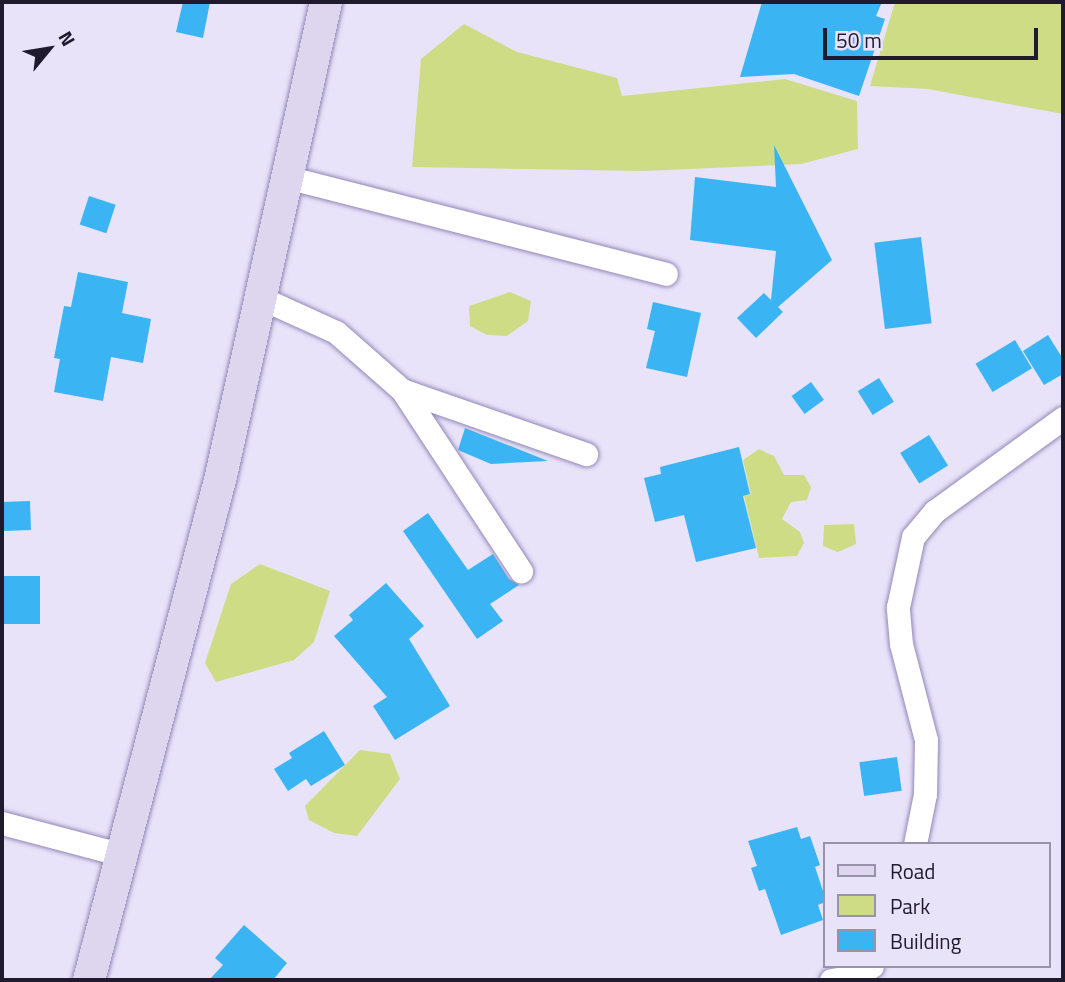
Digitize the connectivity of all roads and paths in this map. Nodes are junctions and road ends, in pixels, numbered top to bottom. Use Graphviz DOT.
graph roads {
  1 [pos="326,2"];
  2 [pos="286,177"];
  3 [pos="666,274"];
  4 [pos="261,298"];
  5 [pos="402,390"];
  6 [pos="1063,418"];
  7 [pos="586,454"];
  8 [pos="521,571"];
  9 [pos="2,823"];
  10 [pos="915,842"];
  11 [pos="123,855"];
  12 [pos="869,968"];
  13 [pos="89,980"];
  14 [pos="831,980"];
  1 -- 2 [label="main road"];
  2 -- 3 [label="street"];
  2 -- 4 [label="main road"];
  4 -- 5 [label="street"];
  4 -- 11 [label="main road"];
  5 -- 7 [label="street"];
  5 -- 8 [label="street"];
  6 -- 10 [label="street"];
  9 -- 11 [label="street"];
  11 -- 13 [label="main road"];
  12 -- 14 [label="street"];
}
